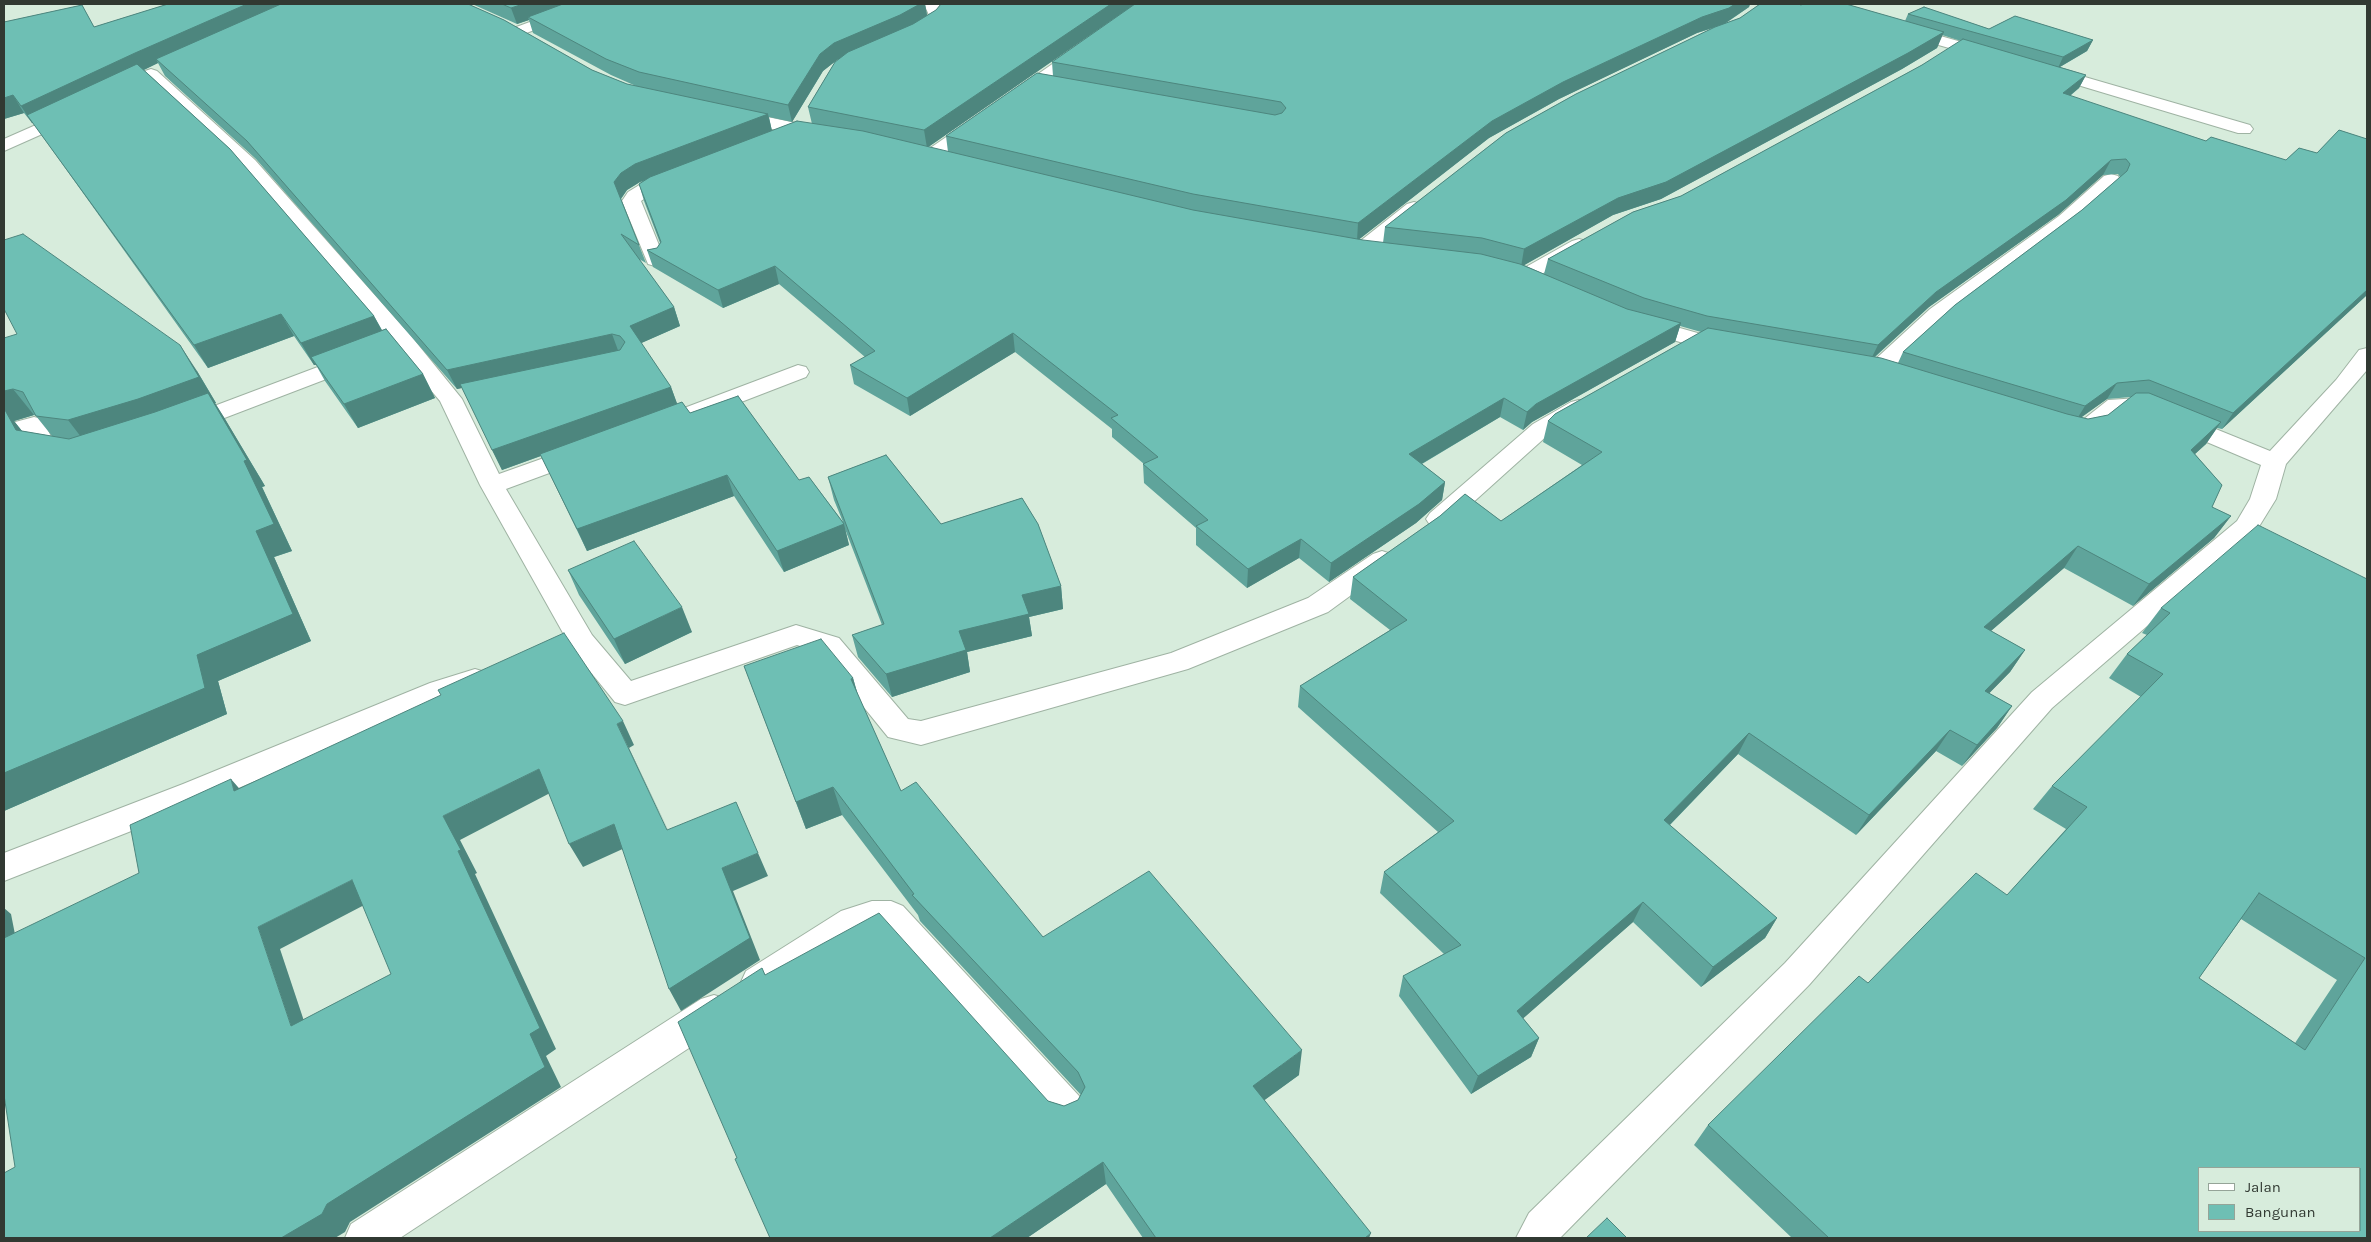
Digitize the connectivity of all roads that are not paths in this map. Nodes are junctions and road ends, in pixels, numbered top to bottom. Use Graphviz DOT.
graph roads {
  1 [pos="591,4"];
  2 [pos="931,4"];
  3 [pos="499,24"];
  4 [pos="1892,27"];
  5 [pos="516,32"];
  6 [pos="1100,38"];
  7 [pos="901,40"];
  8 [pos="532,41"];
  9 [pos="1956,45"];
  10 [pos="2002,58"];
  11 [pos="1932,60"];
  12 [pos="2030,66"];
  13 [pos="152,75"];
  14 [pos="1038,82"];
  15 [pos="1056,86"];
  16 [pos="1007,104"];
  17 [pos="84,108"];
  18 [pos="717,111"];
  19 [pos="991,114"];
  20 [pos="803,123"];
  21 [pos="2244,129"];
  22 [pos="837,135"];
  23 [pos="772,140"];
  24 [pos="4,146"];
  25 [pos="957,164"];
  26 [pos="692,171"];
  27 [pos="2111,180"];
  28 [pos="1428,197"];
  29 [pos="1596,235"];
  30 [pos="1391,253"];
  31 [pos="655,260"];
  32 [pos="1551,287"];
  33 [pos="1622,316"];
  34 [pos="1698,340"];
  35 [pos="388,347"];
  36 [pos="1745,348"];
  37 [pos="2367,355"];
  38 [pos="1666,358"];
  39 [pos="798,372"];
  40 [pos="1876,372"];
  41 [pos="1600,395"];
  42 [pos="2053,426"];
  43 [pos="650,428"];
  44 [pos="165,432"];
  45 [pos="4,433"];
  46 [pos="604,445"];
  47 [pos="89,456"];
  48 [pos="2274,462"];
  49 [pos="492,486"];
  50 [pos="582,642"];
  51 [pos="555,653"];
  52 [pos="502,671"];
  53 [pos="4,867"];
  54 [pos="1067,1110"];
  55 [pos="1540,1232"];
  56 [pos="365,1238"];
  1 -- 5 [label="street"];
  2 -- 7 [label="street"];
  3 -- 5 [label="street"];
  4 -- 9 [label="street"];
  5 -- 8 [label="street"];
  6 -- 14 [label="street"];
  9 -- 10 [label="street"];
  9 -- 11 [label="street"];
  12 -- 21 [label="street"];
  13 -- 35 [label="street"];
  14 -- 15 [label="street"];
  14 -- 16 [label="street"];
  17 -- 24 [label="street"];
  18 -- 20 [label="street"];
  19 -- 25 [label="street"];
  20 -- 22 [label="street"];
  20 -- 23 [label="street"];
  26 -- 31 [label="street"];
  27 -- 40 [label="street"];
  28 -- 30 [label="street"];
  29 -- 32 [label="street"];
  33 -- 34 [label="street"];
  34 -- 36 [label="street"];
  34 -- 38 [label="street"];
  35 -- 44 [label="street"];
  35 -- 49 [label="street"];
  37 -- 48 [label="street"];
  39 -- 43 [label="street"];
  41 -- 50 [label="street"];
  42 -- 48 [label="street"];
  45 -- 47 [label="street"];
  46 -- 49 [label="street"];
  48 -- 55 [label="street"];
  49 -- 50 [label="street"];
  50 -- 51 [label="street"];
  52 -- 53 [label="street"];
  54 -- 56 [label="street"];
}
